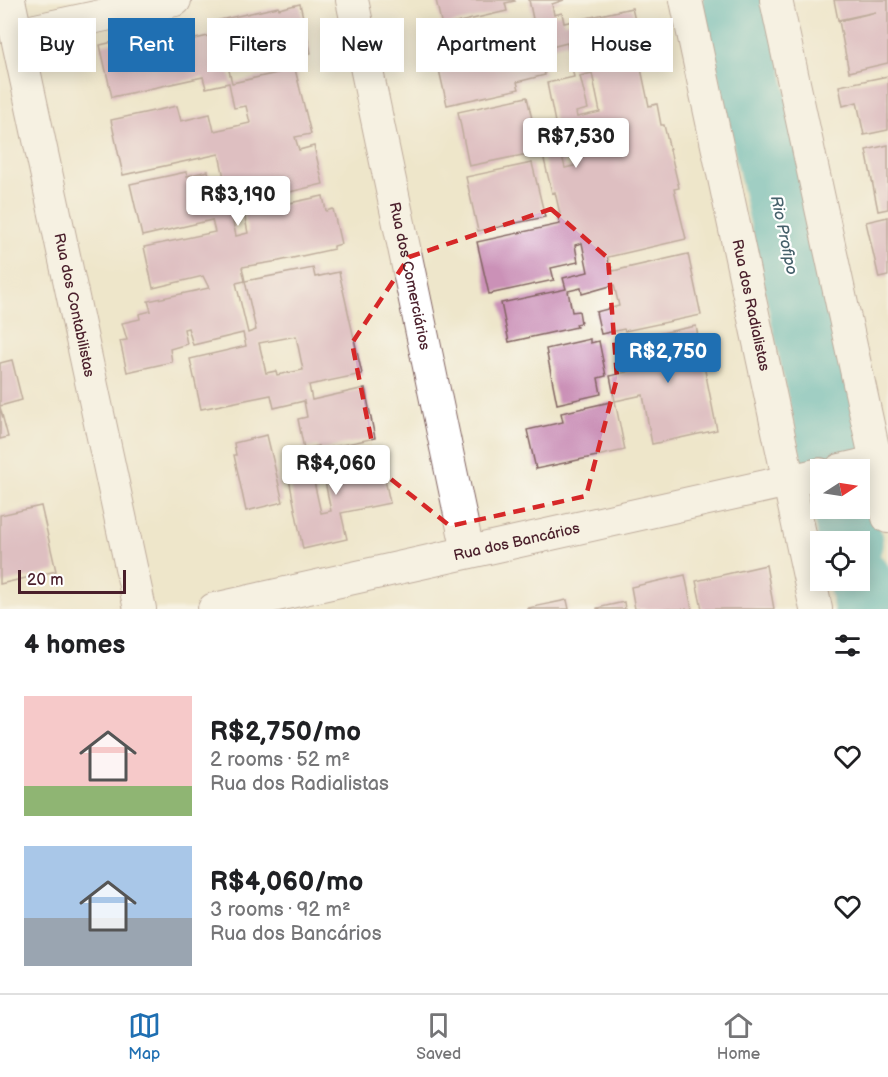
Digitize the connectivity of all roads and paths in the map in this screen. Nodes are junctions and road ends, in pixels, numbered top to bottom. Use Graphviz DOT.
graph roads {
  1 [pos="9,0"];
  2 [pos="175,0"];
  3 [pos="352,0"];
  4 [pos="686,0"];
  5 [pos="776,0"];
  6 [pos="17,34"];
  7 [pos="882,460"];
  8 [pos="810,476"];
  9 [pos="789,481"];
  10 [pos="888,517"];
  11 [pos="468,552"];
  12 [pos="140,609"];
  13 [pos="214,609"];
  14 [pos="816,609"];
  1 -- 6 [label="street, Rua dos Contabilistas"];
  2 -- 6 [label="street"];
  3 -- 11 [label="street, Rua dos Comerciários"];
  4 -- 9 [label="street, Rua dos Radialistas"];
  5 -- 7 [label="street"];
  6 -- 12 [label="street, Rua dos Contabilistas"];
  7 -- 10 [label="street"];
  8 -- 9 [label="street, Rua dos Bancários"];
  9 -- 11 [label="street, Rua dos Bancários"];
  9 -- 14 [label="street, Rua dos Radialistas"];
  11 -- 13 [label="street, Rua dos Bancários"];
}
